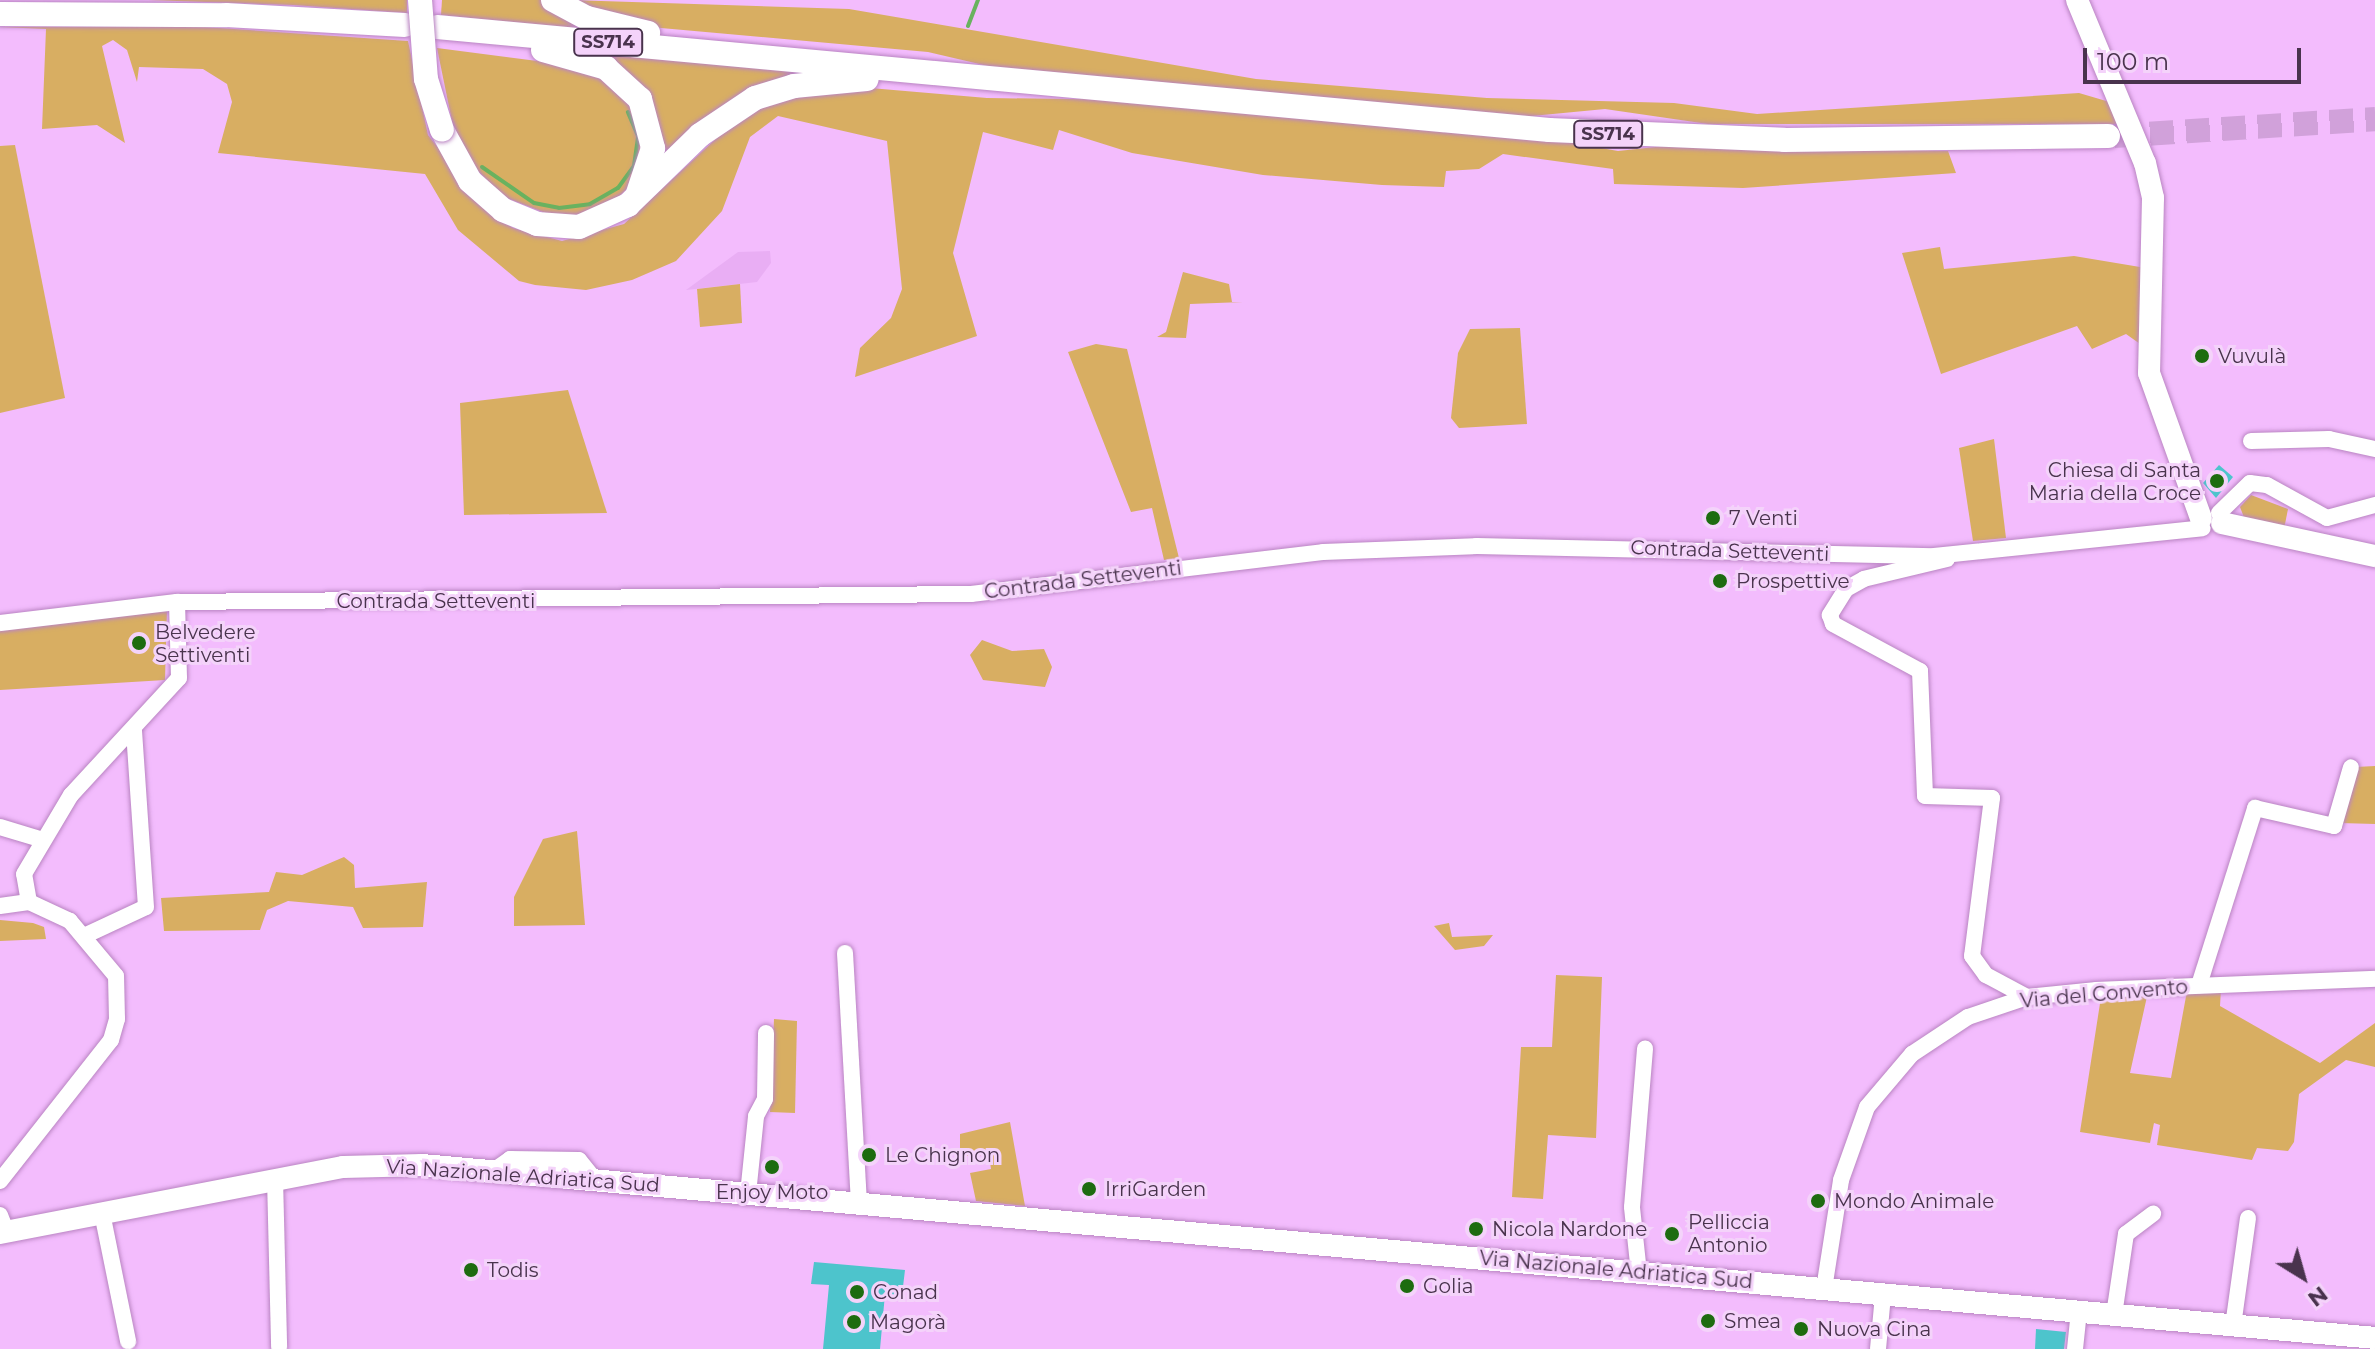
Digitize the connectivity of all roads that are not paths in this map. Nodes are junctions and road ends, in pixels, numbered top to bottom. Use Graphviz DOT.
graph roads {
  1 [pos="23,0"];
  2 [pos="420,0"];
  3 [pos="553,0"];
  4 [pos="2077,0"];
  5 [pos="0,3"];
  6 [pos="0,14"];
  7 [pos="405,25"];
  8 [pos="780,58"];
  9 [pos="955,75"];
  10 [pos="2108,136"];
  11 [pos="637,196"];
  12 [pos="2251,441"];
  13 [pos="2375,449"];
  14 [pos="2375,505"];
  15 [pos="2210,519"];
  16 [pos="1959,554"];
  17 [pos="2375,556"];
  18 [pos="177,602"];
  19 [pos="0,623"];
  20 [pos="134,730"];
  21 [pos="2351,767"];
  22 [pos="0,827"];
  23 [pos="40,839"];
  24 [pos="29,902"];
  25 [pos="0,906"];
  26 [pos="84,936"];
  27 [pos="845,953"];
  28 [pos="2375,979"];
  29 [pos="2199,985"];
  30 [pos="2027,997"];
  31 [pos="766,1033"];
  32 [pos="1645,1049"];
  33 [pos="275,1178"];
  34 [pos="0,1181"];
  35 [pos="748,1194"];
  36 [pos="859,1205"];
  37 [pos="102,1213"];
  38 [pos="2153,1214"];
  39 [pos="2248,1218"];
  40 [pos="2,1226"];
  41 [pos="1639,1273"];
  42 [pos="1824,1289"];
  43 [pos="1883,1295"];
  44 [pos="2079,1312"];
  45 [pos="2114,1315"];
  46 [pos="2233,1326"];
  47 [pos="128,1341"];
  48 [pos="2373,1342"];
  49 [pos="279,1347"];
  50 [pos="1878,1349"];
  51 [pos="2075,1349"];
  1 -- 5 [label="highway"];
  2 -- 11 [label="highway, bridge"];
  3 -- 8 [label="highway"];
  4 -- 15 [label="main road"];
  6 -- 7 [label="highway"];
  8 -- 9 [label="highway, SS714"];
  8 -- 11 [label="highway, SS714"];
  9 -- 10 [label="highway, SS714"];
  9 -- 11 [label="highway"];
  12 -- 13 [label="street"];
  14 -- 15 [label="street"];
  15 -- 16 [label="street, Contrada Setteventi"];
  15 -- 17 [label="main road"];
  16 -- 18 [label="street, Contrada Setteventi"];
  16 -- 30 [label="street"];
  18 -- 19 [label="street, Contrada Setteventi"];
  18 -- 20 [label="street"];
  20 -- 23 [label="street"];
  20 -- 26 [label="street"];
  21 -- 29 [label="street"];
  22 -- 23 [label="street"];
  23 -- 24 [label="street"];
  24 -- 25 [label="street"];
  24 -- 26 [label="street"];
  26 -- 34 [label="street"];
  27 -- 36 [label="street"];
  28 -- 29 [label="street, Via del Convento"];
  29 -- 30 [label="street, Via del Convento"];
  30 -- 42 [label="street, Via del Convento"];
  31 -- 35 [label="street"];
  32 -- 41 [label="street"];
  33 -- 35 [label="main road, Via Nazionale Adriatica Sud"];
  33 -- 37 [label="main road, Via Nazionale Adriatica Sud"];
  33 -- 49 [label="street"];
  35 -- 36 [label="main road, Via Nazionale Adriatica Sud"];
  36 -- 41 [label="main road, Via Nazionale Adriatica Sud"];
  37 -- 40 [label="main road, Via Nazionale Adriatica Sud"];
  37 -- 47 [label="street"];
  38 -- 45 [label="street"];
  39 -- 46 [label="street"];
  41 -- 42 [label="main road, Via Nazionale Adriatica Sud"];
  42 -- 43 [label="main road, Via Nazionale Adriatica Sud"];
  43 -- 44 [label="main road, Via Nazionale Adriatica Sud"];
  43 -- 50 [label="street"];
  44 -- 45 [label="main road, Via Nazionale Adriatica Sud"];
  44 -- 51 [label="street"];
  45 -- 46 [label="main road, Via Nazionale Adriatica Sud"];
  46 -- 48 [label="main road, Via Nazionale Adriatica Sud"];
}
